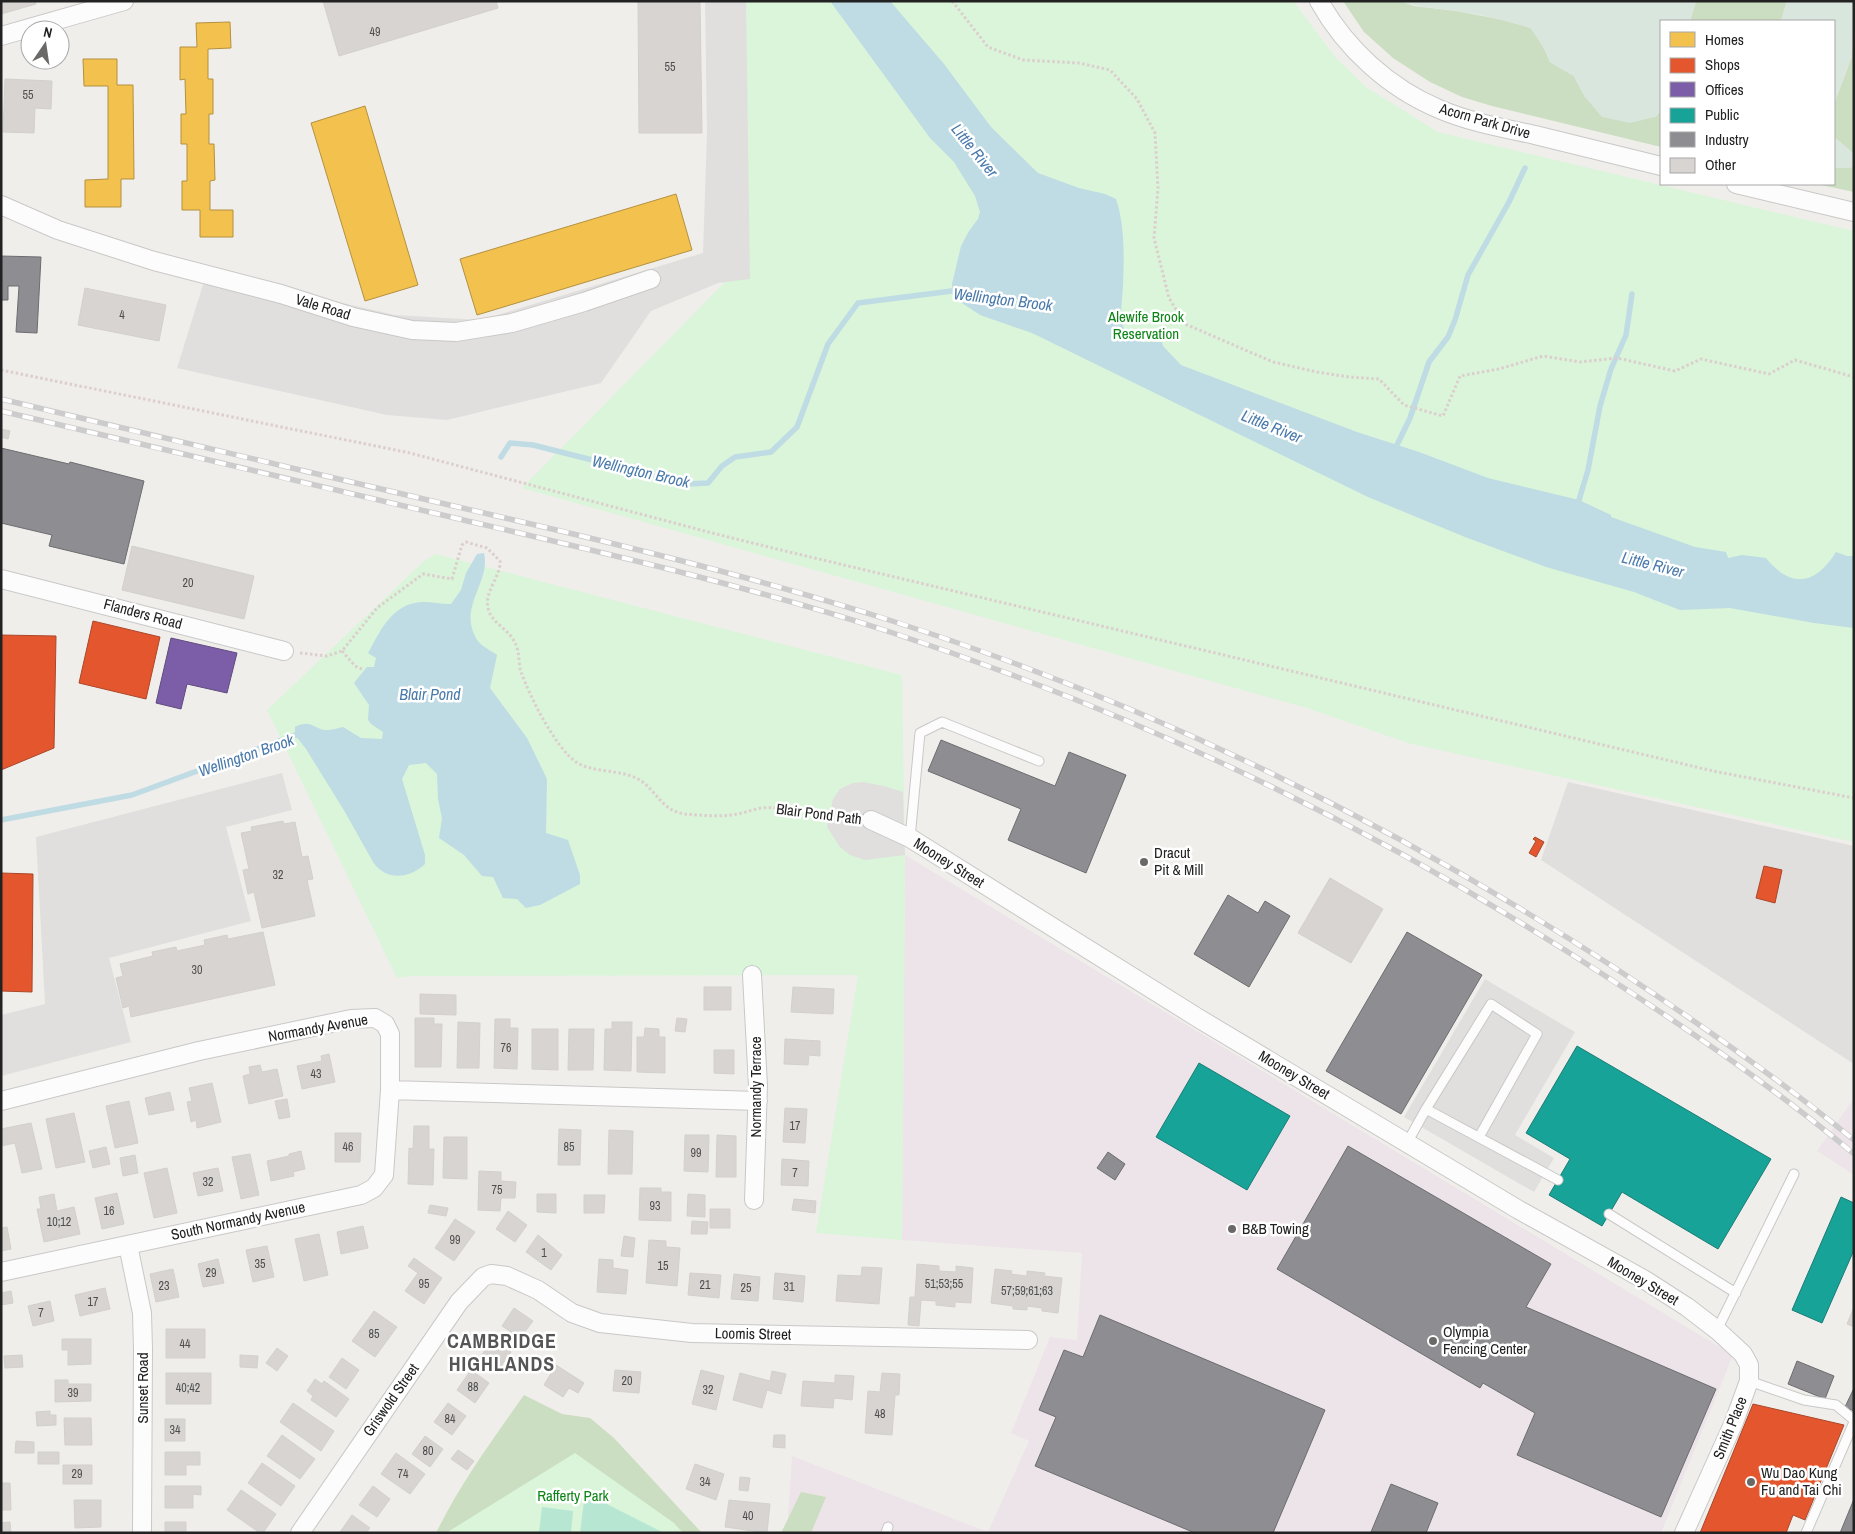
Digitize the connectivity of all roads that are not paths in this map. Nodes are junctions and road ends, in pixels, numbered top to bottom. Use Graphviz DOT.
graph roads {
  1 [pos="124,1"];
  2 [pos="1319,1"];
  3 [pos="1,36"];
  4 [pos="1660,166"];
  5 [pos="1740,185"];
  6 [pos="1,205"];
  7 [pos="1854,212"];
  8 [pos="651,279"];
  9 [pos="1,579"];
  10 [pos="284,651"];
  11 [pos="1039,761"];
  12 [pos="871,820"];
  13 [pos="910,838"];
  14 [pos="752,975"];
  15 [pos="390,1090"];
  16 [pos="1,1101"];
  17 [pos="758,1102"];
  18 [pos="1426,1109"];
  19 [pos="1478,1137"];
  20 [pos="1407,1143"];
  21 [pos="1794,1174"];
  22 [pos="1558,1180"];
  23 [pos="754,1200"];
  24 [pos="1609,1214"];
  25 [pos="128,1245"];
  26 [pos="1,1272"];
  27 [pos="491,1274"];
  28 [pos="1736,1292"];
  29 [pos="1717,1330"];
  30 [pos="1028,1340"];
  31 [pos="1749,1381"];
  32 [pos="1854,1421"];
  33 [pos="142,1533"];
  34 [pos="300,1533"];
  35 [pos="1684,1533"];
  36 [pos="1806,1533"];
  1 -- 3 [label="street"];
  2 -- 4 [label="street, Acorn Park Drive"];
  5 -- 7 [label="street"];
  6 -- 8 [label="street, Vale Road"];
  9 -- 10 [label="street, Flanders Road"];
  11 -- 13 [label="lane"];
  12 -- 13 [label="street, Mooney Street"];
  13 -- 20 [label="street, Mooney Street"];
  14 -- 17 [label="street, Normandy Terrace"];
  15 -- 16 [label="street, Normandy Avenue"];
  15 -- 17 [label="street"];
  15 -- 25 [label="street, South Normandy Avenue"];
  17 -- 23 [label="street, Normandy Terrace"];
  18 -- 19 [label="lane"];
  18 -- 19 [label="lane"];
  18 -- 20 [label="lane"];
  19 -- 22 [label="lane"];
  20 -- 29 [label="street, Mooney Street"];
  21 -- 28 [label="lane"];
  24 -- 28 [label="lane"];
  25 -- 26 [label="street, South Normandy Avenue"];
  25 -- 33 [label="street, Sunset Road"];
  27 -- 30 [label="street, Loomis Street"];
  27 -- 34 [label="street, Griswold Street"];
  28 -- 29 [label="lane"];
  29 -- 31 [label="street, Smith Place"];
  31 -- 32 [label="lane"];
  31 -- 35 [label="street, Smith Place"];
  32 -- 36 [label="lane"];
}
